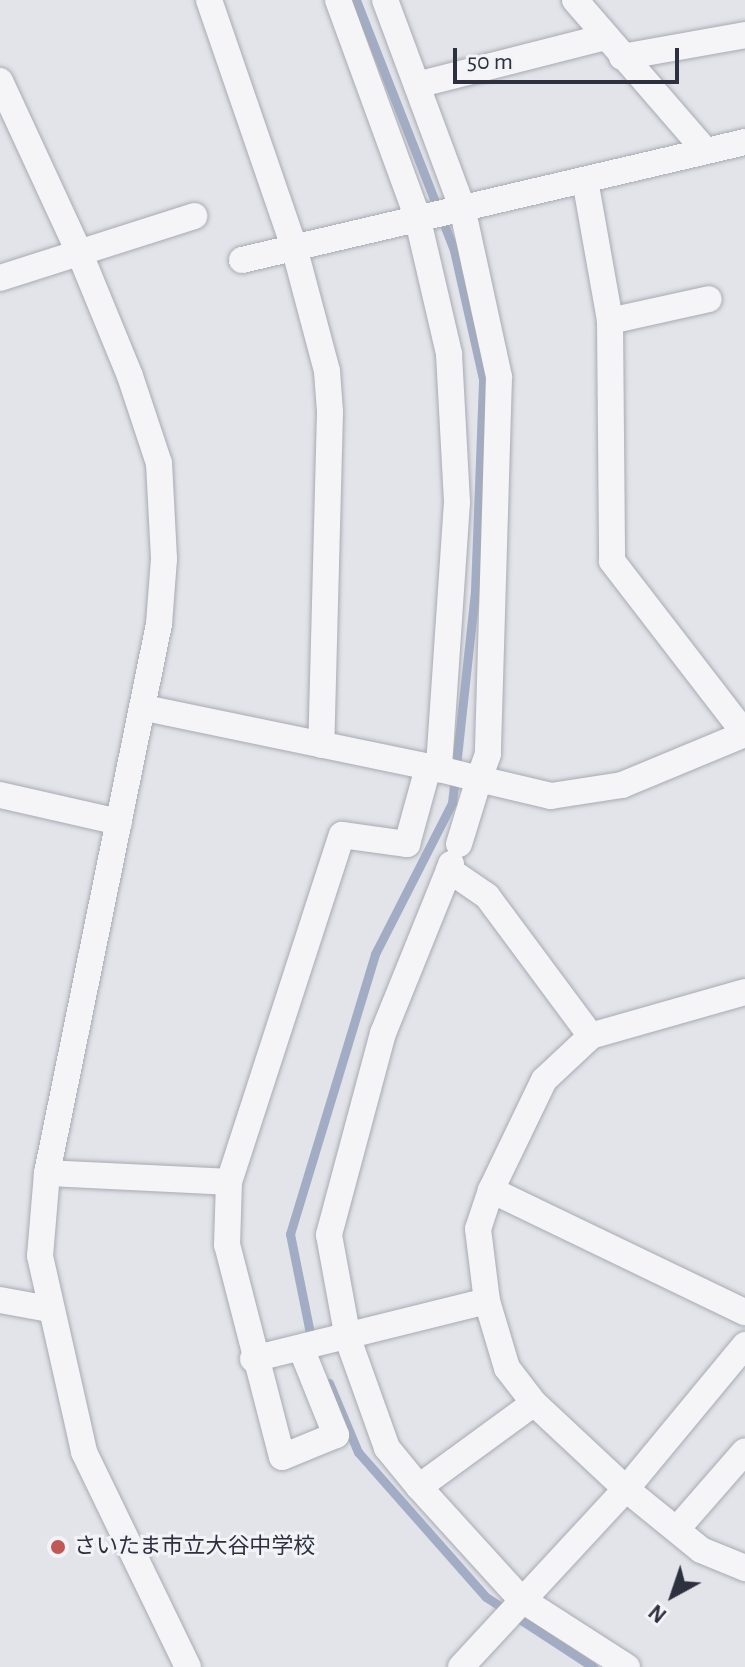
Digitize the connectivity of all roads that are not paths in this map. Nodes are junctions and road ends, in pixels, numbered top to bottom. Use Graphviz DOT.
graph roads {
  1 [pos="209,0"];
  2 [pos="338,0"];
  3 [pos="385,0"];
  4 [pos="575,0"];
  5 [pos="745,35"];
  6 [pos="613,47"];
  7 [pos="0,81"];
  8 [pos="417,85"];
  9 [pos="745,142"];
  10 [pos="704,149"];
  11 [pos="585,180"];
  12 [pos="438,212"];
  13 [pos="194,216"];
  14 [pos="294,247"];
  15 [pos="80,254"];
  16 [pos="242,260"];
  17 [pos="0,278"];
  18 [pos="709,299"];
  19 [pos="610,321"];
  20 [pos="145,708"];
  21 [pos="745,734"];
  22 [pos="321,745"];
  23 [pos="452,772"];
  24 [pos="0,795"];
  25 [pos="119,822"];
  26 [pos="453,859"];
  27 [pos="745,992"];
  28 [pos="591,1036"];
  29 [pos="47,1173"];
  30 [pos="229,1182"];
  31 [pos="491,1190"];
  32 [pos="0,1300"];
  33 [pos="487,1301"];
  34 [pos="49,1309"];
  35 [pos="745,1312"];
  36 [pos="348,1339"];
  37 [pos="745,1345"];
  38 [pos="309,1346"];
  39 [pos="253,1359"];
  40 [pos="534,1403"];
  41 [pos="745,1451"];
  42 [pos="419,1487"];
  43 [pos="626,1489"];
  44 [pos="677,1529"];
  45 [pos="745,1568"];
  46 [pos="511,1610"];
  47 [pos="188,1667"];
  48 [pos="461,1667"];
  49 [pos="627,1667"];
  1 -- 14 [label="street"];
  2 -- 12 [label="street"];
  3 -- 8 [label="street"];
  4 -- 6 [label="street"];
  5 -- 6 [label="street"];
  6 -- 8 [label="street"];
  6 -- 10 [label="street"];
  7 -- 15 [label="street"];
  8 -- 12 [label="street"];
  9 -- 10 [label="street"];
  10 -- 11 [label="street"];
  11 -- 12 [label="street"];
  11 -- 19 [label="street"];
  12 -- 14 [label="street"];
  12 -- 23 [label="street"];
  12 -- 23 [label="street"];
  13 -- 15 [label="street"];
  14 -- 16 [label="street"];
  14 -- 22 [label="street"];
  15 -- 17 [label="street"];
  15 -- 20 [label="street"];
  18 -- 19 [label="street"];
  19 -- 21 [label="street"];
  20 -- 22 [label="street"];
  20 -- 25 [label="street"];
  21 -- 23 [label="street"];
  22 -- 23 [label="street"];
  23 -- 26 [label="street"];
  23 -- 30 [label="street"];
  24 -- 25 [label="street"];
  25 -- 29 [label="street"];
  26 -- 28 [label="street"];
  26 -- 36 [label="street"];
  27 -- 28 [label="street"];
  28 -- 31 [label="street"];
  29 -- 30 [label="street"];
  29 -- 34 [label="street"];
  30 -- 39 [label="street"];
  31 -- 33 [label="street"];
  31 -- 35 [label="street"];
  32 -- 34 [label="street"];
  33 -- 36 [label="street"];
  33 -- 40 [label="street"];
  34 -- 47 [label="street"];
  36 -- 38 [label="street"];
  36 -- 42 [label="street"];
  37 -- 43 [label="street"];
  38 -- 39 [label="street"];
  38 -- 39 [label="street"];
  40 -- 42 [label="street"];
  40 -- 43 [label="street"];
  41 -- 44 [label="street"];
  42 -- 46 [label="street"];
  43 -- 44 [label="street"];
  43 -- 46 [label="street"];
  44 -- 45 [label="street"];
  46 -- 48 [label="street"];
  46 -- 49 [label="street"];
}
